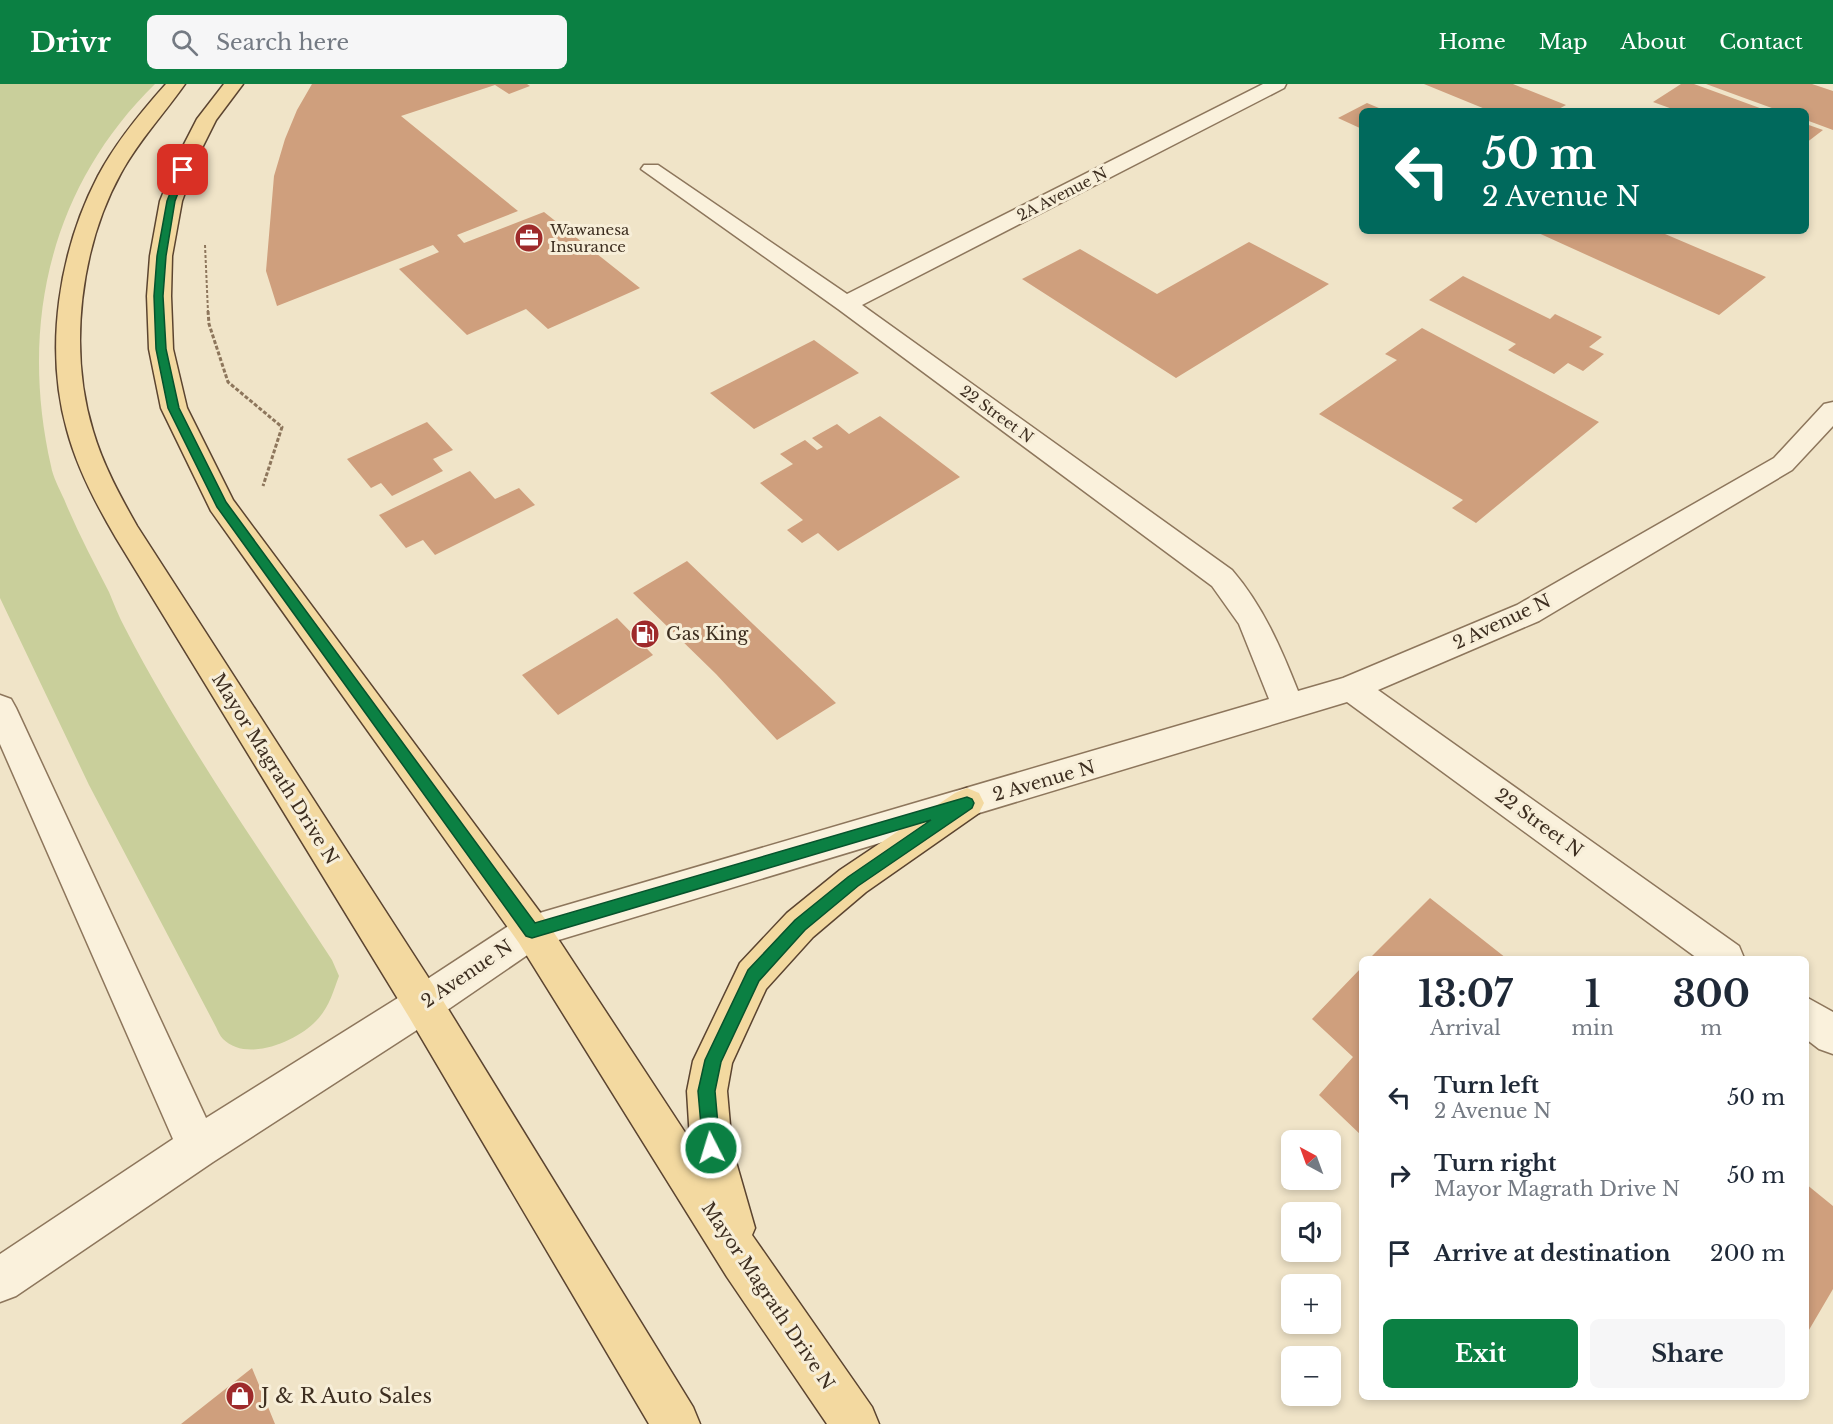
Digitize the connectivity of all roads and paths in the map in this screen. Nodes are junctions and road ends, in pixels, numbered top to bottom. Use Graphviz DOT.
graph roads {
  1 [pos="176,84"];
  2 [pos="234,84"];
  3 [pos="1277,84"];
  4 [pos="651,169"];
  5 [pos="205,244"];
  6 [pos="846,304"];
  7 [pos="1833,410"];
  8 [pos="263,486"];
  9 [pos="1352,688"];
  10 [pos="1288,706"];
  11 [pos="0,708"];
  12 [pos="967,803"];
  13 [pos="532,931"];
  14 [pos="1723,956"];
  15 [pos="423,1004"];
  16 [pos="1809,1018"];
  17 [pos="1833,1035"];
  18 [pos="198,1147"];
  19 [pos="743,1262"];
  20 [pos="0,1280"];
  21 [pos="676,1424"];
  22 [pos="855,1424"];
  1 -- 15 [label="main road, Mayor Magrath Drive N"];
  2 -- 13 [label="main road, Mayor Magrath Drive N"];
  3 -- 6 [label="street, 2A Avenue N"];
  4 -- 6 [label="street, 22 Street N"];
  5 -- 8 [label="path"];
  6 -- 10 [label="street, 22 Street N"];
  7 -- 9 [label="street, 2 Avenue N"];
  9 -- 10 [label="street, 2 Avenue N"];
  9 -- 14 [label="street, 22 Street N"];
  10 -- 12 [label="street, 2 Avenue N"];
  11 -- 18 [label="street"];
  12 -- 13 [label="street, 2 Avenue N"];
  12 -- 19 [label="main road"];
  13 -- 15 [label="street, 2 Avenue N"];
  13 -- 19 [label="main road, Mayor Magrath Drive N"];
  15 -- 18 [label="street, 2 Avenue N"];
  15 -- 21 [label="main road, Mayor Magrath Drive N"];
  16 -- 17 [label="street"];
  18 -- 20 [label="street, 2 Avenue N"];
  19 -- 22 [label="main road, Mayor Magrath Drive N"];
}
